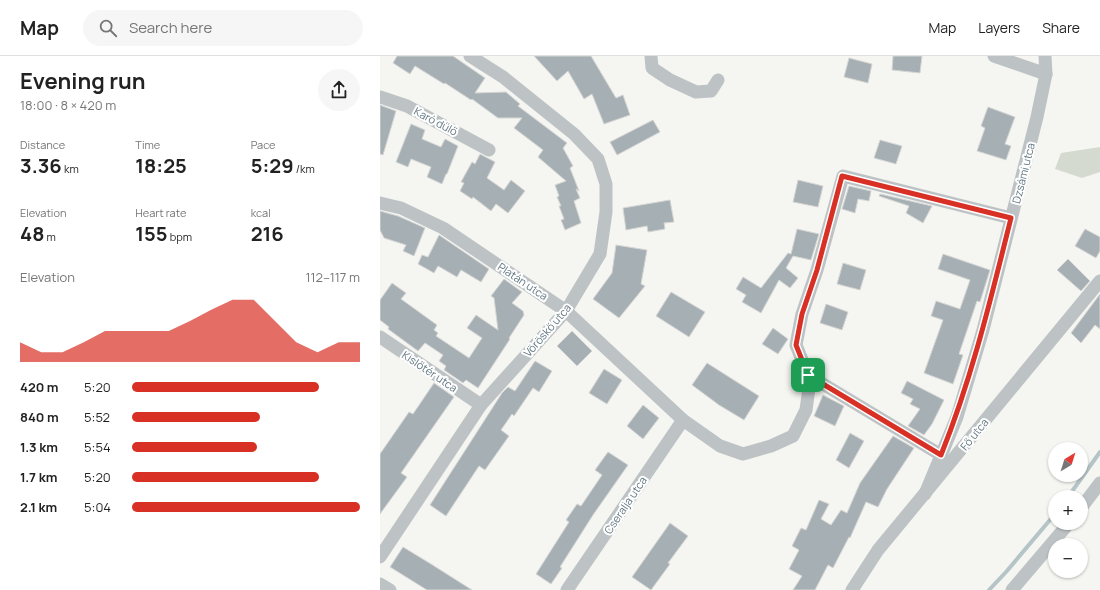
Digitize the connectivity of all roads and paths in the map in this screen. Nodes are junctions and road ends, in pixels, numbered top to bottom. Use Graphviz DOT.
graph roads {
  1 [pos="470,56"];
  2 [pos="651,56"];
  3 [pos="994,56"];
  4 [pos="1045,56"];
  5 [pos="1046,74"];
  6 [pos="718,80"];
  7 [pos="380,97"];
  8 [pos="489,150"];
  9 [pos="380,203"];
  10 [pos="1011,218"];
  11 [pos="1100,281"];
  12 [pos="566,311"];
  13 [pos="380,337"];
  14 [pos="808,375"];
  15 [pos="481,405"];
  16 [pos="683,420"];
  17 [pos="941,455"];
  18 [pos="1100,483"];
  19 [pos="925,494"];
  20 [pos="1088,499"];
  21 [pos="1064,530"];
  22 [pos="380,557"];
  23 [pos="380,584"];
  24 [pos="390,590"];
  25 [pos="567,590"];
  26 [pos="852,590"];
  27 [pos="1012,590"];
  1 -- 12 [label="street, Vöröskő utca"];
  2 -- 6 [label="street"];
  3 -- 5 [label="street"];
  4 -- 5 [label="street, Dzsámi utca"];
  5 -- 10 [label="street, Dzsámi utca"];
  7 -- 8 [label="street, Karó dűlő"];
  9 -- 12 [label="street, Platán utca"];
  10 -- 14 [label="street"];
  10 -- 17 [label="street, Dzsámi utca"];
  11 -- 19 [label="street, Fő utca"];
  12 -- 15 [label="street, Vöröskő utca"];
  12 -- 16 [label="street, Platán utca"];
  13 -- 15 [label="street, Kislőtér utca"];
  14 -- 16 [label="street, Platán utca"];
  14 -- 17 [label="street"];
  15 -- 22 [label="street, Vöröskő utca"];
  16 -- 25 [label="street, Cseralja utca"];
  17 -- 19 [label="street, Dzsámi utca"];
  18 -- 20 [label="street"];
  19 -- 26 [label="street, Fő utca"];
  21 -- 27 [label="street"];
  23 -- 24 [label="street"];
}
